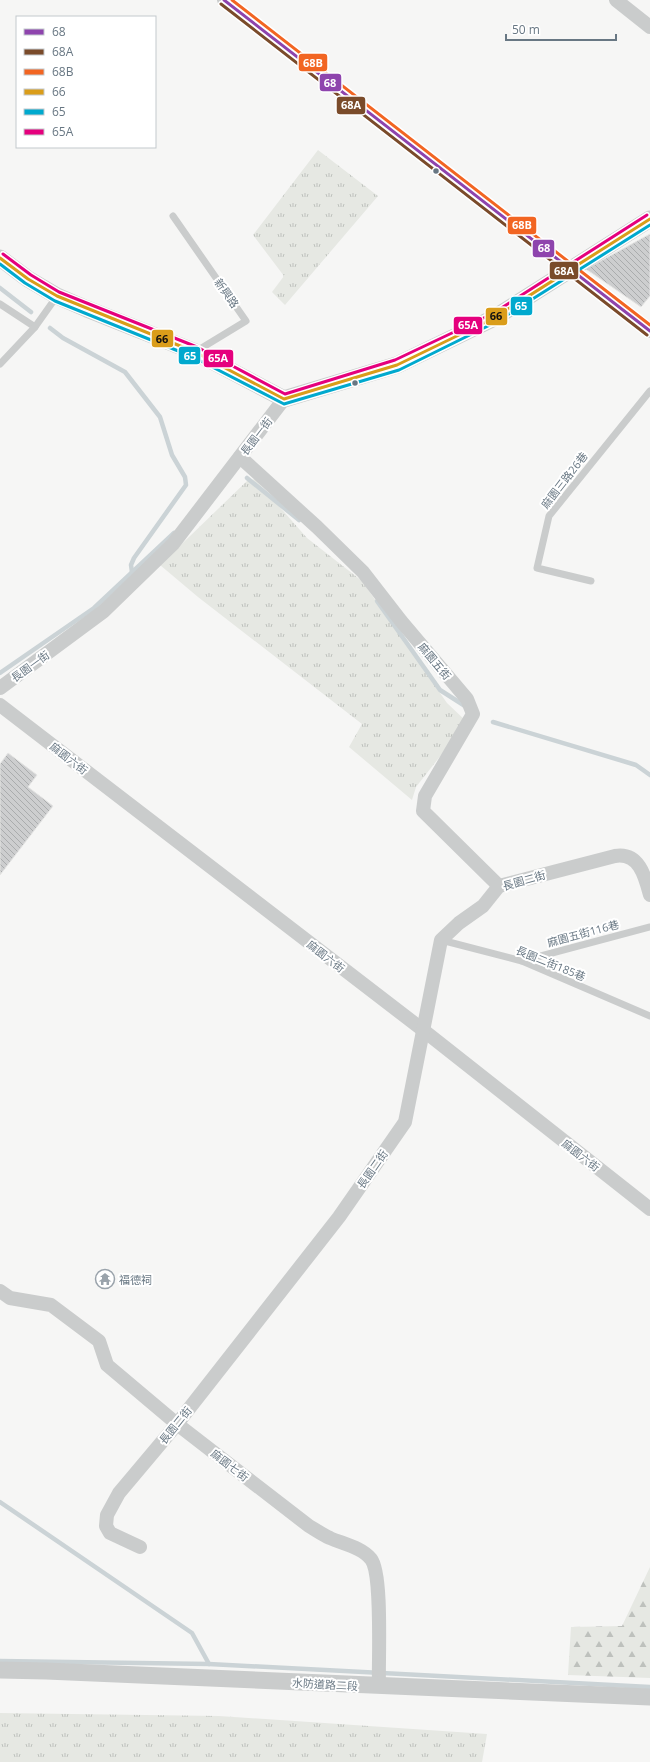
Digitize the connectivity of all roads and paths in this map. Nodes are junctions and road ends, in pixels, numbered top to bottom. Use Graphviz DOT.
graph roads {
  1 [pos="224,0"];
  2 [pos="616,0"];
  3 [pos="650,27"];
  4 [pos="173,216"];
  5 [pos="650,219"];
  6 [pos="0,258"];
  7 [pos="571,270"];
  8 [pos="57,296"];
  9 [pos="0,304"];
  10 [pos="35,327"];
  11 [pos="650,331"];
  12 [pos="195,352"];
  13 [pos="0,364"];
  14 [pos="650,391"];
  15 [pos="284,399"];
  16 [pos="240,457"];
  17 [pos="591,581"];
  18 [pos="0,688"];
  19 [pos="0,705"];
  20 [pos="647,870"];
  21 [pos="499,886"];
  22 [pos="650,895"];
  23 [pos="650,927"];
  24 [pos="441,940"];
  25 [pos="522,961"];
  26 [pos="650,1016"];
  27 [pos="422,1030"];
  28 [pos="650,1209"];
  29 [pos="0,1291"];
  30 [pos="176,1424"];
  31 [pos="140,1547"];
  32 [pos="0,1670"];
  33 [pos="379,1686"];
  34 [pos="650,1697"];
  1 -- 7 [label="street"];
  2 -- 3 [label="street"];
  4 -- 12 [label="lane, 新興路"];
  5 -- 7 [label="street"];
  6 -- 8 [label="street"];
  7 -- 11 [label="street"];
  7 -- 15 [label="street"];
  8 -- 10 [label="lane"];
  8 -- 12 [label="street"];
  9 -- 10 [label="lane"];
  10 -- 13 [label="lane"];
  12 -- 15 [label="street"];
  14 -- 17 [label="lane, 麻園三路26巷"];
  15 -- 16 [label="street, 長園一街"];
  16 -- 18 [label="street, 長園一街"];
  16 -- 21 [label="street, 麻園五街"];
  19 -- 27 [label="street, 麻園六街"];
  20 -- 21 [label="street, 長園二街"];
  20 -- 22 [label="street"];
  21 -- 24 [label="street, 長園二街"];
  23 -- 25 [label="lane, 麻園五街116巷"];
  24 -- 25 [label="lane, 長園二街185巷"];
  24 -- 27 [label="street, 長園二街"];
  25 -- 26 [label="lane, 長園二街185巷"];
  27 -- 28 [label="street, 麻園六街"];
  27 -- 30 [label="street, 長園二街"];
  29 -- 30 [label="street, 麻園七街"];
  30 -- 31 [label="street, 長園二街"];
  30 -- 33 [label="street, 麻園七街"];
  32 -- 33 [label="street, 水防道路二段"];
  33 -- 34 [label="street, 水防道路二段"];
}
